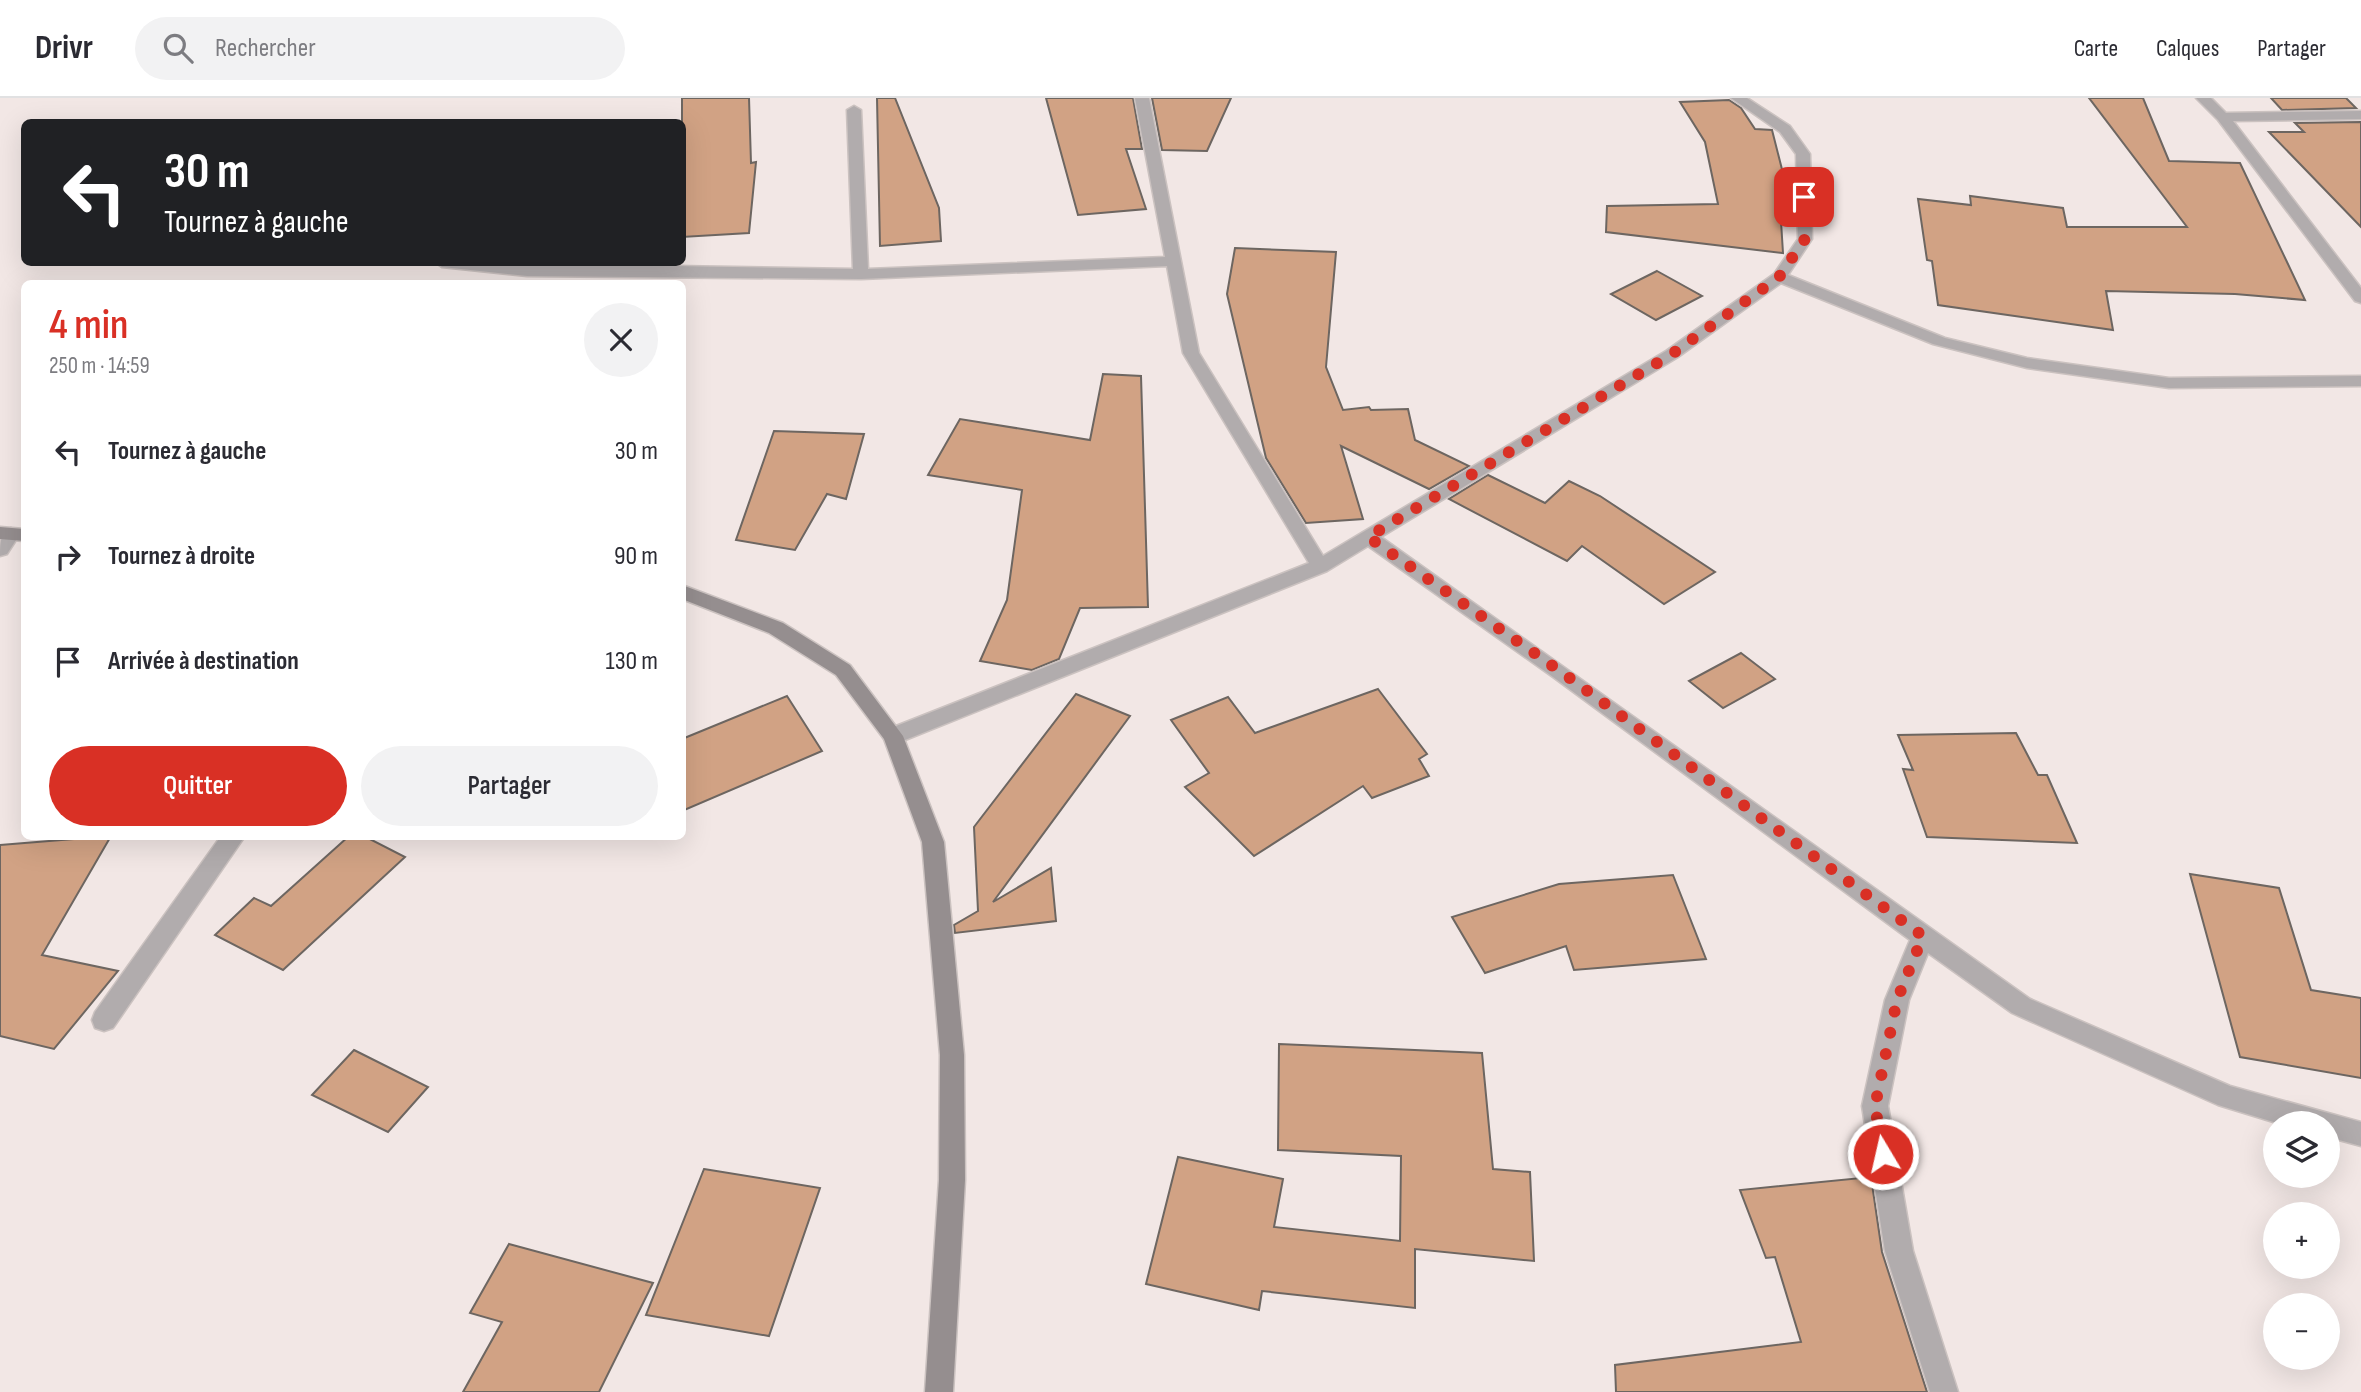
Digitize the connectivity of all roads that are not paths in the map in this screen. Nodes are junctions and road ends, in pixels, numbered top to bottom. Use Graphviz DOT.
graph roads {
  1 [pos="1142,98"];
  2 [pos="1738,98"];
  3 [pos="2203,98"];
  4 [pos="854,110"];
  5 [pos="2361,115"];
  6 [pos="2223,117"];
  7 [pos="1173,261"];
  8 [pos="480,266"];
  9 [pos="861,274"];
  10 [pos="1779,277"];
  11 [pos="2361,298"];
  12 [pos="2361,381"];
  13 [pos="1368,537"];
  14 [pos="1320,566"];
  15 [pos="686,593"];
  16 [pos="893,736"];
  17 [pos="230,840"];
  18 [pos="1923,936"];
  19 [pos="104,1020"];
  20 [pos="2278,1111"];
  21 [pos="2340,1128"];
  22 [pos="2361,1134"];
  23 [pos="939,1392"];
  24 [pos="1944,1392"];
  1 -- 7 [label="street"];
  2 -- 10 [label="street"];
  3 -- 6 [label="street"];
  4 -- 9 [label="street"];
  5 -- 6 [label="street"];
  6 -- 11 [label="street"];
  7 -- 9 [label="street"];
  7 -- 14 [label="street"];
  8 -- 9 [label="street"];
  10 -- 12 [label="street"];
  10 -- 13 [label="street"];
  13 -- 14 [label="street"];
  13 -- 18 [label="street"];
  14 -- 16 [label="street"];
  15 -- 16 [label="street"];
  16 -- 23 [label="street"];
  17 -- 19 [label="street"];
  18 -- 20 [label="street"];
  18 -- 24 [label="street"];
  21 -- 22 [label="street"];
}
